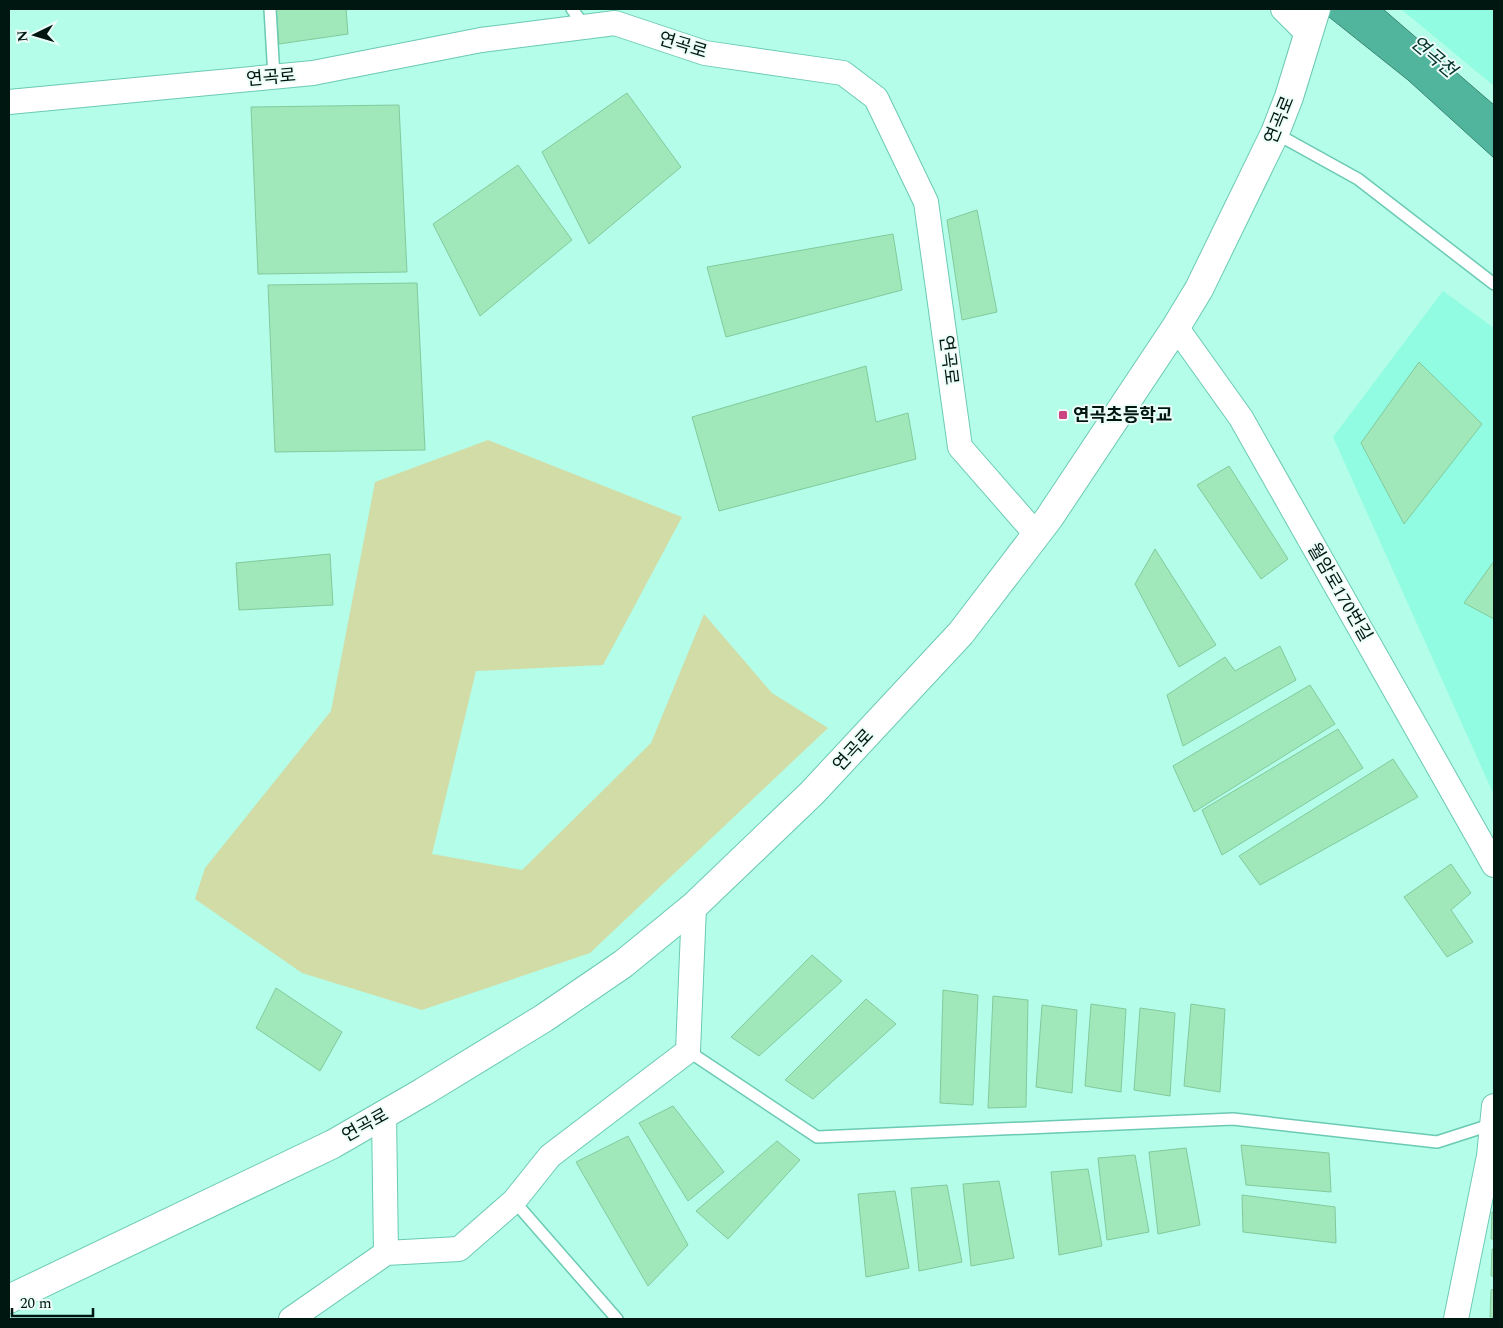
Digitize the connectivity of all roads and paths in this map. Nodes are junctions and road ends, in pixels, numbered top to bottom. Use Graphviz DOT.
graph roads {
  1 [pos="270,9"];
  2 [pos="1283,9"];
  3 [pos="578,18"];
  4 [pos="1312,21"];
  5 [pos="274,77"];
  6 [pos="9,102"];
  7 [pos="1275,133"];
  8 [pos="1494,284"];
  9 [pos="1176,327"];
  10 [pos="1036,534"];
  11 [pos="1494,865"];
  12 [pos="694,906"];
  13 [pos="688,1051"];
  14 [pos="384,1115"];
  15 [pos="1493,1115"];
  16 [pos="514,1202"];
  17 [pos="386,1253"];
  18 [pos="9,1299"];
  19 [pos="291,1319"];
  20 [pos="616,1319"];
  21 [pos="1456,1319"];
  1 -- 5 [label="lane"];
  2 -- 4 [label="street"];
  3 -- 5 [label="street, 연곡로"];
  3 -- 10 [label="street, 연곡로"];
  4 -- 7 [label="street, 연곡로"];
  5 -- 6 [label="street, 연곡로"];
  7 -- 8 [label="lane"];
  7 -- 9 [label="street, 연곡로"];
  9 -- 10 [label="street, 연곡로"];
  9 -- 11 [label="street, 월암로170번길"];
  10 -- 12 [label="street, 연곡로"];
  12 -- 13 [label="street"];
  12 -- 14 [label="street, 연곡로"];
  13 -- 15 [label="lane"];
  13 -- 16 [label="street"];
  14 -- 17 [label="street"];
  14 -- 18 [label="street, 연곡로"];
  15 -- 21 [label="street"];
  16 -- 17 [label="street"];
  16 -- 20 [label="lane"];
  17 -- 19 [label="street"];
}
